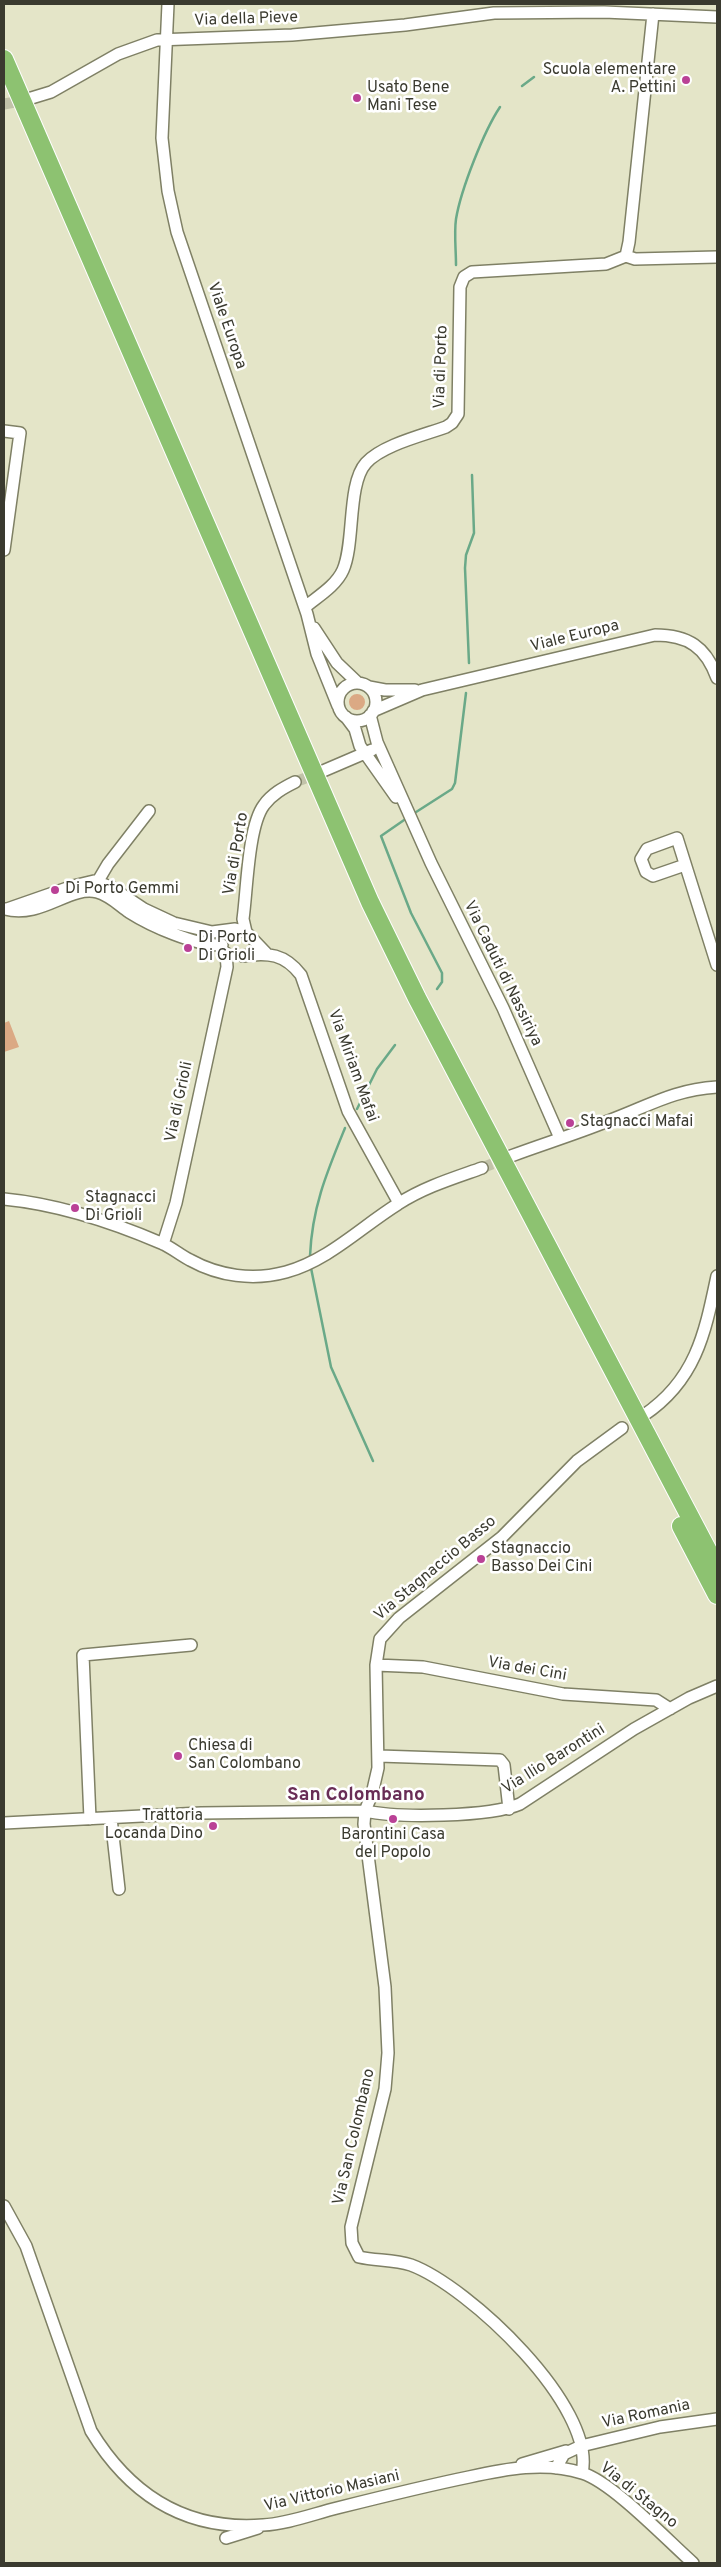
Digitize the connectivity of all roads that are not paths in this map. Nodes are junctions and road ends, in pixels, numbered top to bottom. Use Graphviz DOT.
graph roads {
  1 [pos="168,4"];
  2 [pos="604,8"];
  3 [pos="652,14"];
  4 [pos="717,17"];
  5 [pos="166,39"];
  6 [pos="4,59"];
  7 [pos="4,88"];
  8 [pos="28,99"];
  9 [pos="626,256"];
  10 [pos="717,258"];
  11 [pos="4,431"];
  12 [pos="4,550"];
  13 [pos="306,611"];
  14 [pos="717,678"];
  15 [pos="364,685"];
  16 [pos="422,690"];
  17 [pos="338,706"];
  18 [pos="372,713"];
  19 [pos="346,717"];
  20 [pos="358,742"];
  21 [pos="377,742"];
  22 [pos="366,754"];
  23 [pos="379,762"];
  24 [pos="344,763"];
  25 [pos="323,771"];
  26 [pos="295,782"];
  27 [pos="149,811"];
  28 [pos="685,865"];
  29 [pos="94,887"];
  30 [pos="6,909"];
  31 [pos="243,919"];
  32 [pos="230,930"];
  33 [pos="248,935"];
  34 [pos="224,949"];
  35 [pos="266,953"];
  36 [pos="242,956"];
  37 [pos="717,965"];
  38 [pos="227,967"];
  39 [pos="717,1087"];
  40 [pos="560,1138"];
  41 [pos="511,1156"];
  42 [pos="482,1168"];
  43 [pos="4,1199"];
  44 [pos="399,1204"];
  45 [pos="163,1244"];
  46 [pos="717,1276"];
  47 [pos="644,1415"];
  48 [pos="622,1428"];
  49 [pos="717,1568"];
  50 [pos="717,1595"];
  51 [pos="191,1645"];
  52 [pos="376,1665"];
  53 [pos="717,1686"];
  54 [pos="670,1709"];
  55 [pos="379,1756"];
  56 [pos="509,1809"];
  57 [pos="365,1812"];
  58 [pos="110,1818"];
  59 [pos="90,1819"];
  60 [pos="4,1824"];
  61 [pos="120,1889"];
  62 [pos="4,2206"];
  63 [pos="717,2418"];
  64 [pos="576,2448"];
  65 [pos="556,2468"];
  66 [pos="501,2470"];
  67 [pos="582,2473"];
  68 [pos="264,2526"];
  69 [pos="226,2538"];
  70 [pos="693,2563"];
  1 -- 5 [label="street, Viale Europa"];
  2 -- 3 [label="street, Via della Pieve"];
  2 -- 5 [label="street, Via della Pieve"];
  3 -- 4 [label="street, Via della Pieve"];
  3 -- 9 [label="street"];
  5 -- 8 [label="street, Via della Pieve"];
  5 -- 13 [label="street, Viale Europa"];
  6 -- 49 [label="highway"];
  7 -- 50 [label="highway"];
  9 -- 10 [label="street, Via di Porto"];
  9 -- 13 [label="street, Via di Porto"];
  11 -- 12 [label="street"];
  13 -- 15 [label="street, Viale Europa"];
  13 -- 17 [label="street, Viale Europa"];
  14 -- 16 [label="street, Viale Europa"];
  15 -- 16 [label="street, Viale Europa"];
  15 -- 17 [label="street"];
  15 -- 18 [label="street"];
  16 -- 18 [label="street, Viale Europa"];
  17 -- 19 [label="street"];
  18 -- 19 [label="street"];
  18 -- 21 [label="street"];
  19 -- 20 [label="street"];
  20 -- 22 [label="street"];
  20 -- 24 [label="street"];
  21 -- 22 [label="street"];
  21 -- 23 [label="street, Via Caduti di Nassiriya"];
  22 -- 23 [label="street, Via Caduti di Nassiriya"];
  22 -- 24 [label="street"];
  23 -- 40 [label="street, Via Caduti di Nassiriya"];
  24 -- 25 [label="street"];
  26 -- 31 [label="street, Via di Porto"];
  27 -- 29 [label="street"];
  28 -- 37 [label="street"];
  29 -- 30 [label="street"];
  29 -- 32 [label="street"];
  29 -- 34 [label="street"];
  31 -- 32 [label="street, Via di Porto"];
  31 -- 33 [label="street, Via di Porto"];
  32 -- 33 [label="street"];
  32 -- 34 [label="street, Via di Porto"];
  33 -- 35 [label="street, Via Miriam Mafai"];
  33 -- 36 [label="street, Via di Porto"];
  34 -- 36 [label="street"];
  34 -- 38 [label="street, Via di Grioli"];
  35 -- 36 [label="street, Via Miriam Mafai"];
  35 -- 44 [label="street, Via Miriam Mafai"];
  36 -- 38 [label="street"];
  38 -- 45 [label="street, Via di Grioli"];
  39 -- 40 [label="street"];
  40 -- 41 [label="street"];
  42 -- 44 [label="street"];
  43 -- 45 [label="street"];
  44 -- 45 [label="street"];
  46 -- 47 [label="street"];
  48 -- 52 [label="street, Via Stagnaccio Basso"];
  51 -- 59 [label="street"];
  52 -- 54 [label="street, Via dei Cini"];
  52 -- 55 [label="street, Via Stagnaccio Basso"];
  53 -- 54 [label="street, Via Ilio Barontini"];
  54 -- 56 [label="street, Via Ilio Barontini"];
  55 -- 56 [label="street"];
  55 -- 57 [label="street, Via Stagnaccio Basso"];
  56 -- 57 [label="street, Via Ilio Barontini"];
  57 -- 58 [label="street"];
  57 -- 64 [label="street, Via San Colombano"];
  58 -- 59 [label="street"];
  58 -- 61 [label="street"];
  59 -- 60 [label="street"];
  62 -- 68 [label="street, Via Vittorio Masiani"];
  63 -- 64 [label="street, Via Romania"];
  64 -- 65 [label="street"];
  64 -- 66 [label="street"];
  64 -- 67 [label="street, Via San Colombano"];
  65 -- 66 [label="street, Via Vittorio Masiani"];
  65 -- 67 [label="street, Via di Stagno"];
  66 -- 68 [label="street, Via Vittorio Masiani"];
  67 -- 70 [label="street, Via di Stagno"];
  68 -- 69 [label="street"];
}
